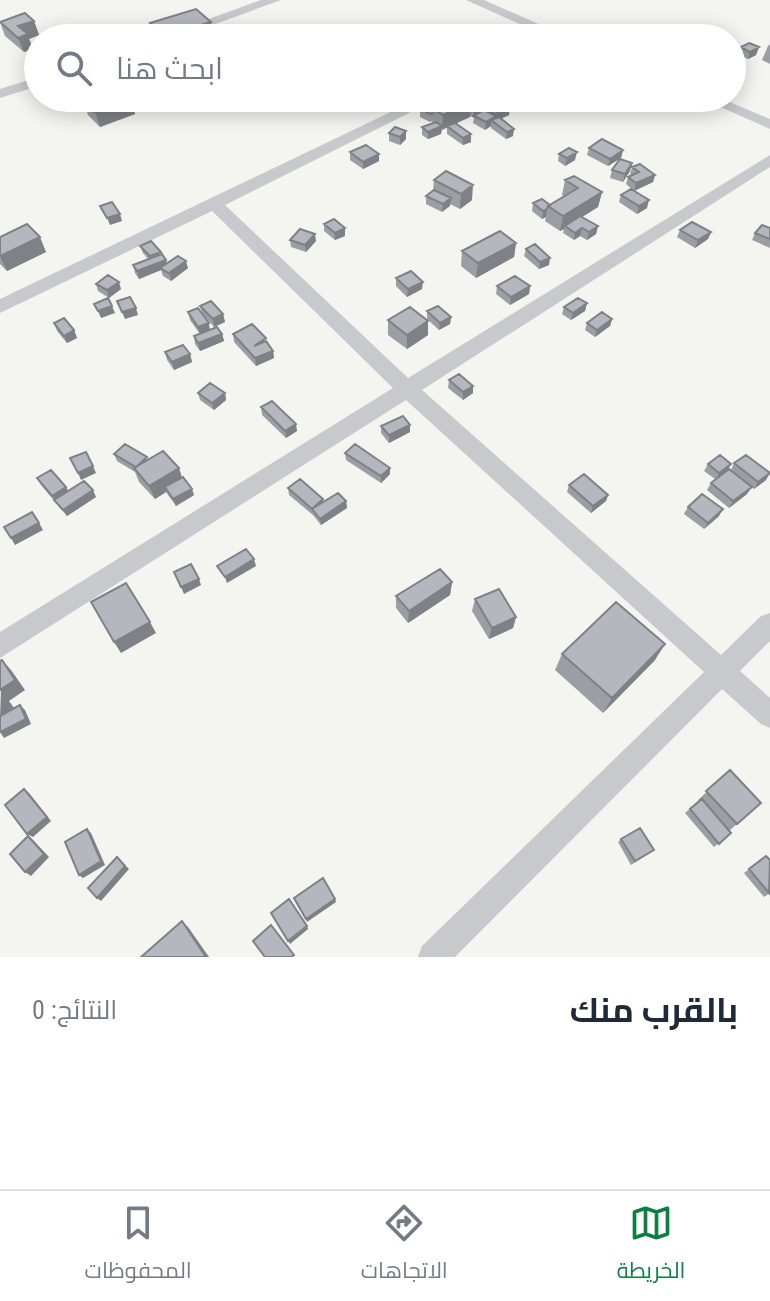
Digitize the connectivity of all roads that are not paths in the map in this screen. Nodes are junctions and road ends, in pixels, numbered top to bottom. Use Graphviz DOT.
graph roads {
  1 [pos="274,0"];
  2 [pos="473,0"];
  3 [pos="205,24"];
  4 [pos="528,24"];
  5 [pos="24,86"];
  6 [pos="0,94"];
  7 [pos="403,112"];
  8 [pos="741,112"];
  9 [pos="770,124"];
  10 [pos="770,160"];
  11 [pos="213,203"];
  12 [pos="0,307"];
  13 [pos="406,388"];
  14 [pos="770,624"];
  15 [pos="0,646"];
  16 [pos="722,671"];
  17 [pos="770,715"];
  18 [pos="433,957"];
  1 -- 3 [label="street"];
  2 -- 4 [label="street"];
  5 -- 6 [label="street"];
  7 -- 11 [label="street"];
  8 -- 9 [label="street"];
  10 -- 13 [label="street"];
  11 -- 12 [label="street"];
  11 -- 13 [label="street"];
  13 -- 15 [label="street"];
  13 -- 16 [label="street"];
  14 -- 16 [label="street"];
  16 -- 17 [label="street"];
  16 -- 18 [label="street"];
}
